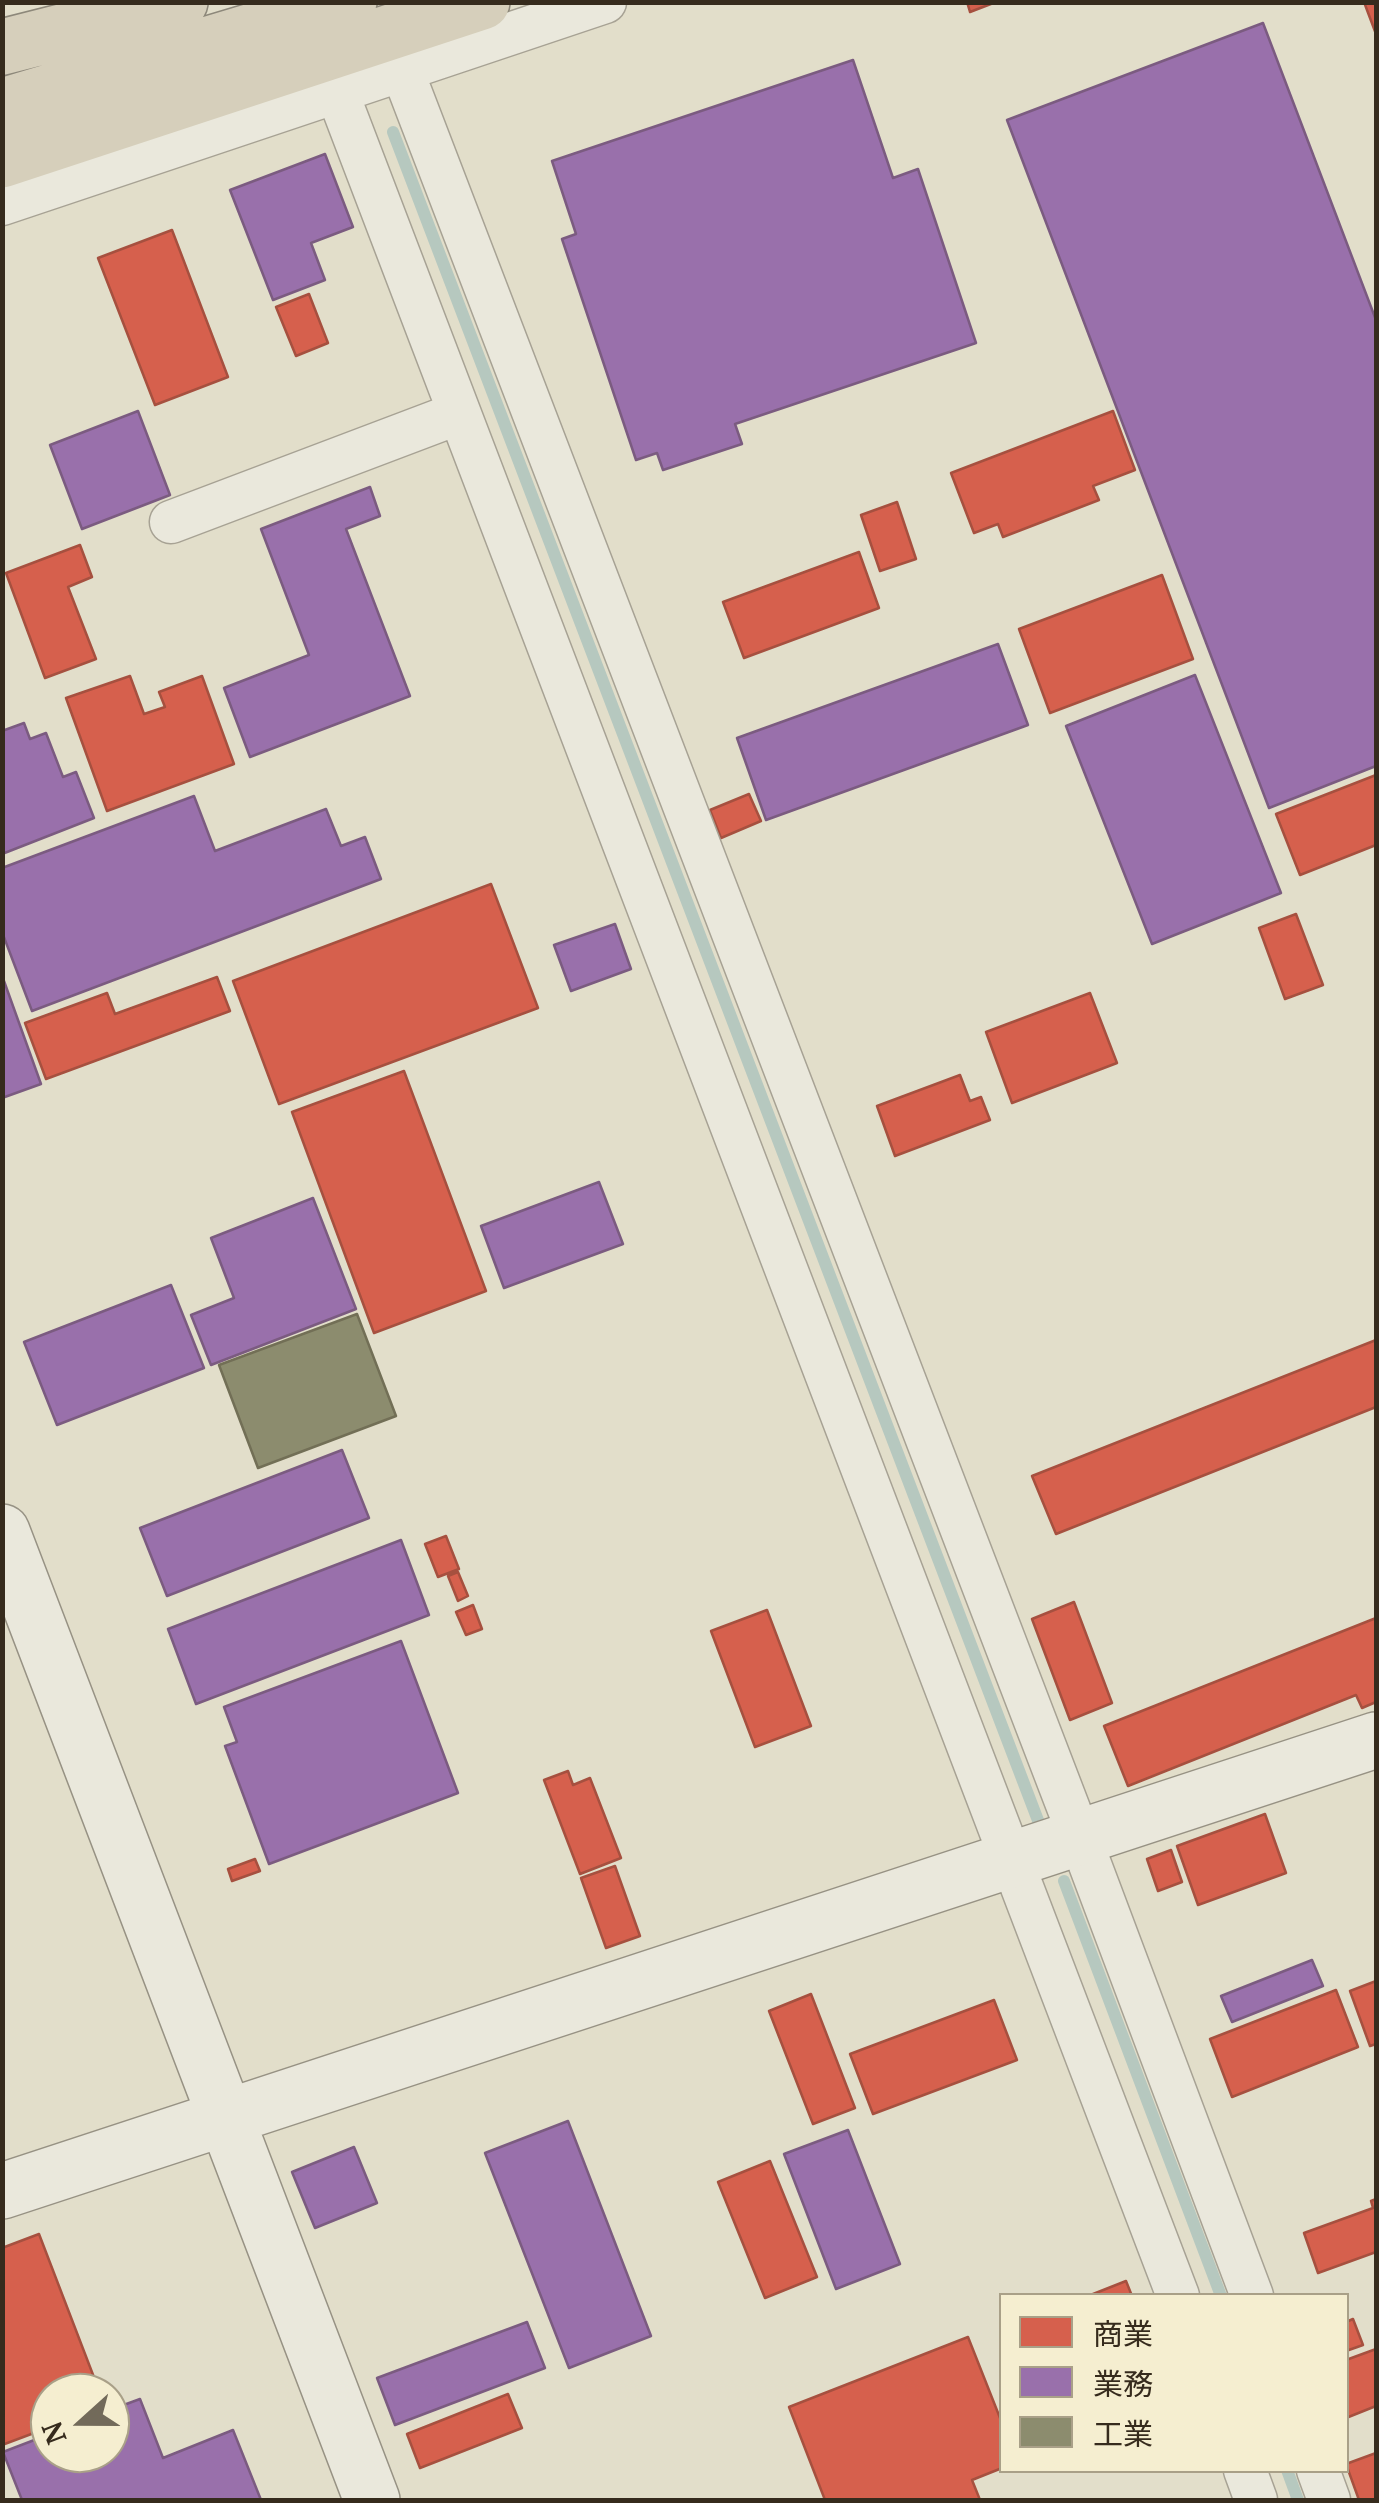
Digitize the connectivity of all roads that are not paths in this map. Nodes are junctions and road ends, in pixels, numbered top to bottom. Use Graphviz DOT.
graph roads {
  1 [pos="120,2"];
  2 [pos="180,2"];
  3 [pos="349,2"];
  4 [pos="482,2"];
  5 [pos="605,2"];
  6 [pos="2,44"];
  7 [pos="402,70"];
  8 [pos="337,92"];
  9 [pos="2,106"];
  10 [pos="2,160"];
  11 [pos="2,204"];
  12 [pos="460,413"];
  13 [pos="171,522"];
  14 [pos="2,1532"];
  15 [pos="1376,1740"];
  16 [pos="1080,1838"];
  17 [pos="1012,1860"];
  18 [pos="226,2116"];
  19 [pos="2,2190"];
  20 [pos="1177,2293"];
  21 [pos="1251,2293"];
  22 [pos="1246,2473"];
  23 [pos="1319,2473"];
  24 [pos="372,2500"];
  25 [pos="1256,2500"];
  26 [pos="1330,2500"];
  1 -- 6 [label="highway"];
  2 -- 6 [label="highway"];
  3 -- 9 [label="highway"];
  4 -- 10 [label="highway"];
  5 -- 7 [label="street"];
  7 -- 8 [label="street"];
  7 -- 16 [label="street"];
  8 -- 11 [label="street"];
  8 -- 12 [label="street"];
  12 -- 13 [label="street"];
  12 -- 17 [label="street"];
  14 -- 18 [label="street"];
  15 -- 16 [label="street"];
  16 -- 17 [label="street"];
  16 -- 21 [label="street"];
  17 -- 18 [label="street"];
  17 -- 20 [label="street"];
  18 -- 19 [label="street"];
  18 -- 24 [label="street"];
  22 -- 25 [label="street"];
  23 -- 26 [label="street"];
}
